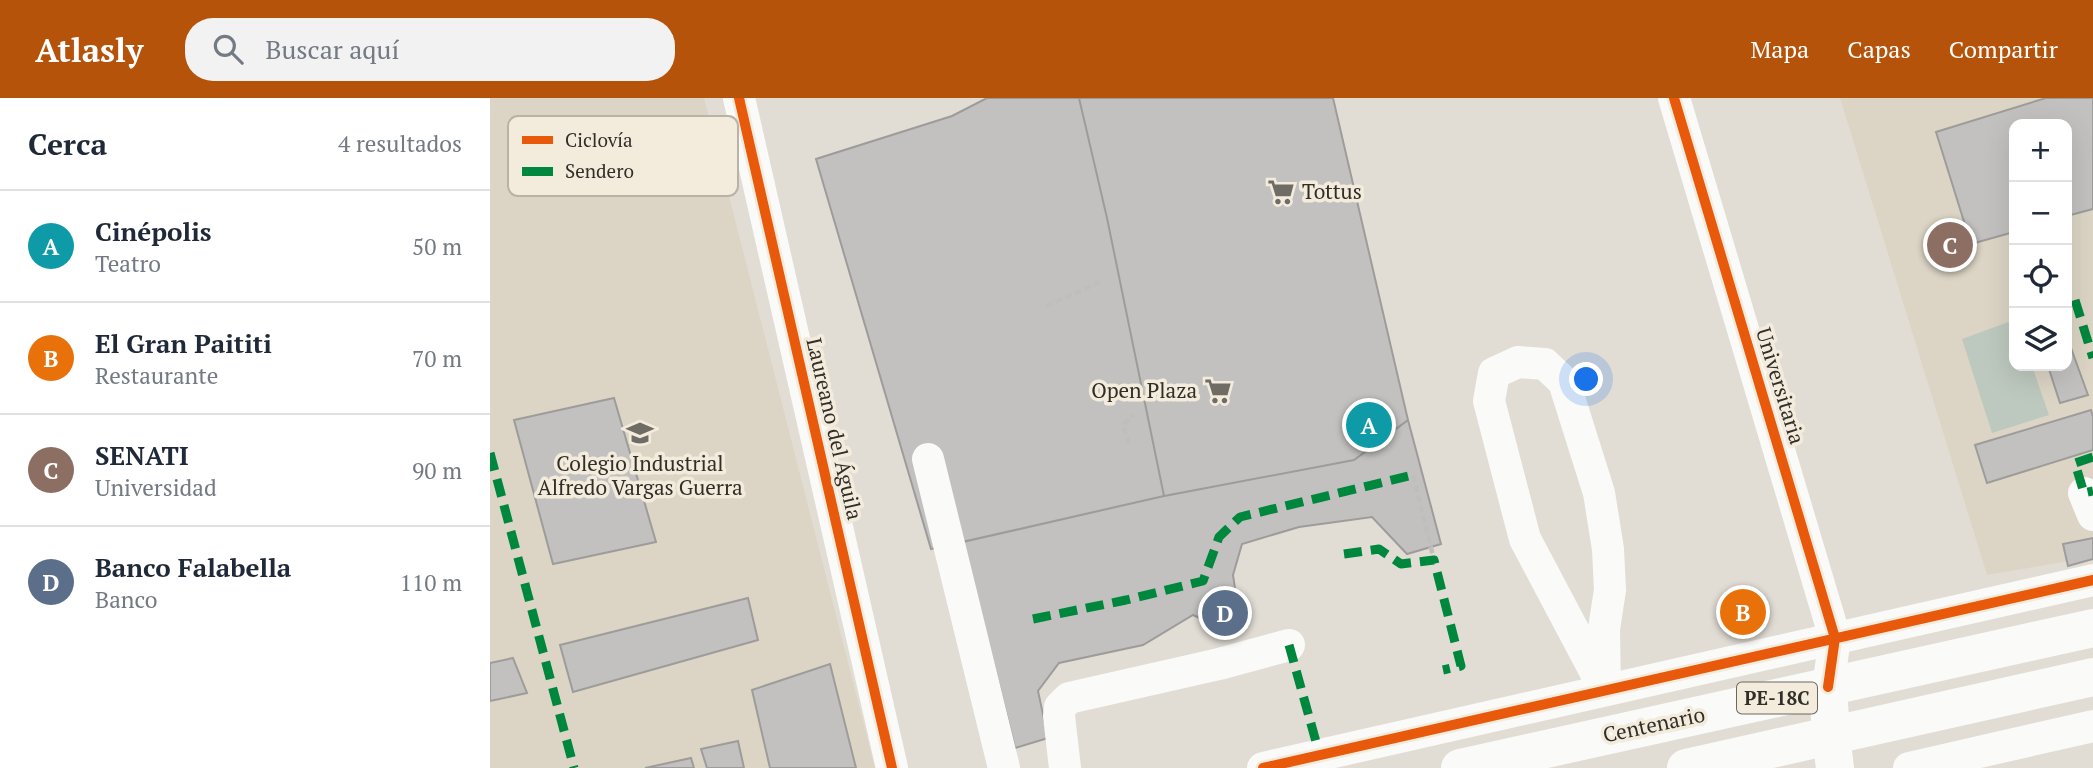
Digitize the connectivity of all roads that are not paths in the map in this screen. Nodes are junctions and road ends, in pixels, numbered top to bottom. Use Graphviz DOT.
graph roads {
  1 [pos="739,98"];
  2 [pos="1674,98"];
  3 [pos="928,459"];
  4 [pos="2093,580"];
  5 [pos="2093,628"];
  6 [pos="1835,638"];
  7 [pos="1289,645"];
  8 [pos="2093,677"];
  9 [pos="1828,687"];
  10 [pos="1605,690"];
  11 [pos="2093,726"];
  12 [pos="1833,752"];
  13 [pos="892,768"];
  14 [pos="1004,768"];
  15 [pos="1065,768"];
  16 [pos="1263,768"];
  17 [pos="1460,768"];
  18 [pos="1686,768"];
  19 [pos="1909,768"];
  1 -- 13 [label="street, Laureano del Águila"];
  2 -- 6 [label="street, Universitaria"];
  3 -- 14 [label="street"];
  4 -- 6 [label="street"];
  5 -- 9 [label="main road, Centenario / PE-18C"];
  6 -- 9 [label="street, Universitaria"];
  6 -- 10 [label="street"];
  7 -- 15 [label="street"];
  8 -- 12 [label="main road, PE-18C"];
  9 -- 12 [label="main road, Universitaria"];
  9 -- 17 [label="main road, Centenario / PE-18C"];
  10 -- 10 [label="street"];
  10 -- 16 [label="street"];
  11 -- 19 [label="street"];
  12 -- 18 [label="main road, PE-18C"];
}
